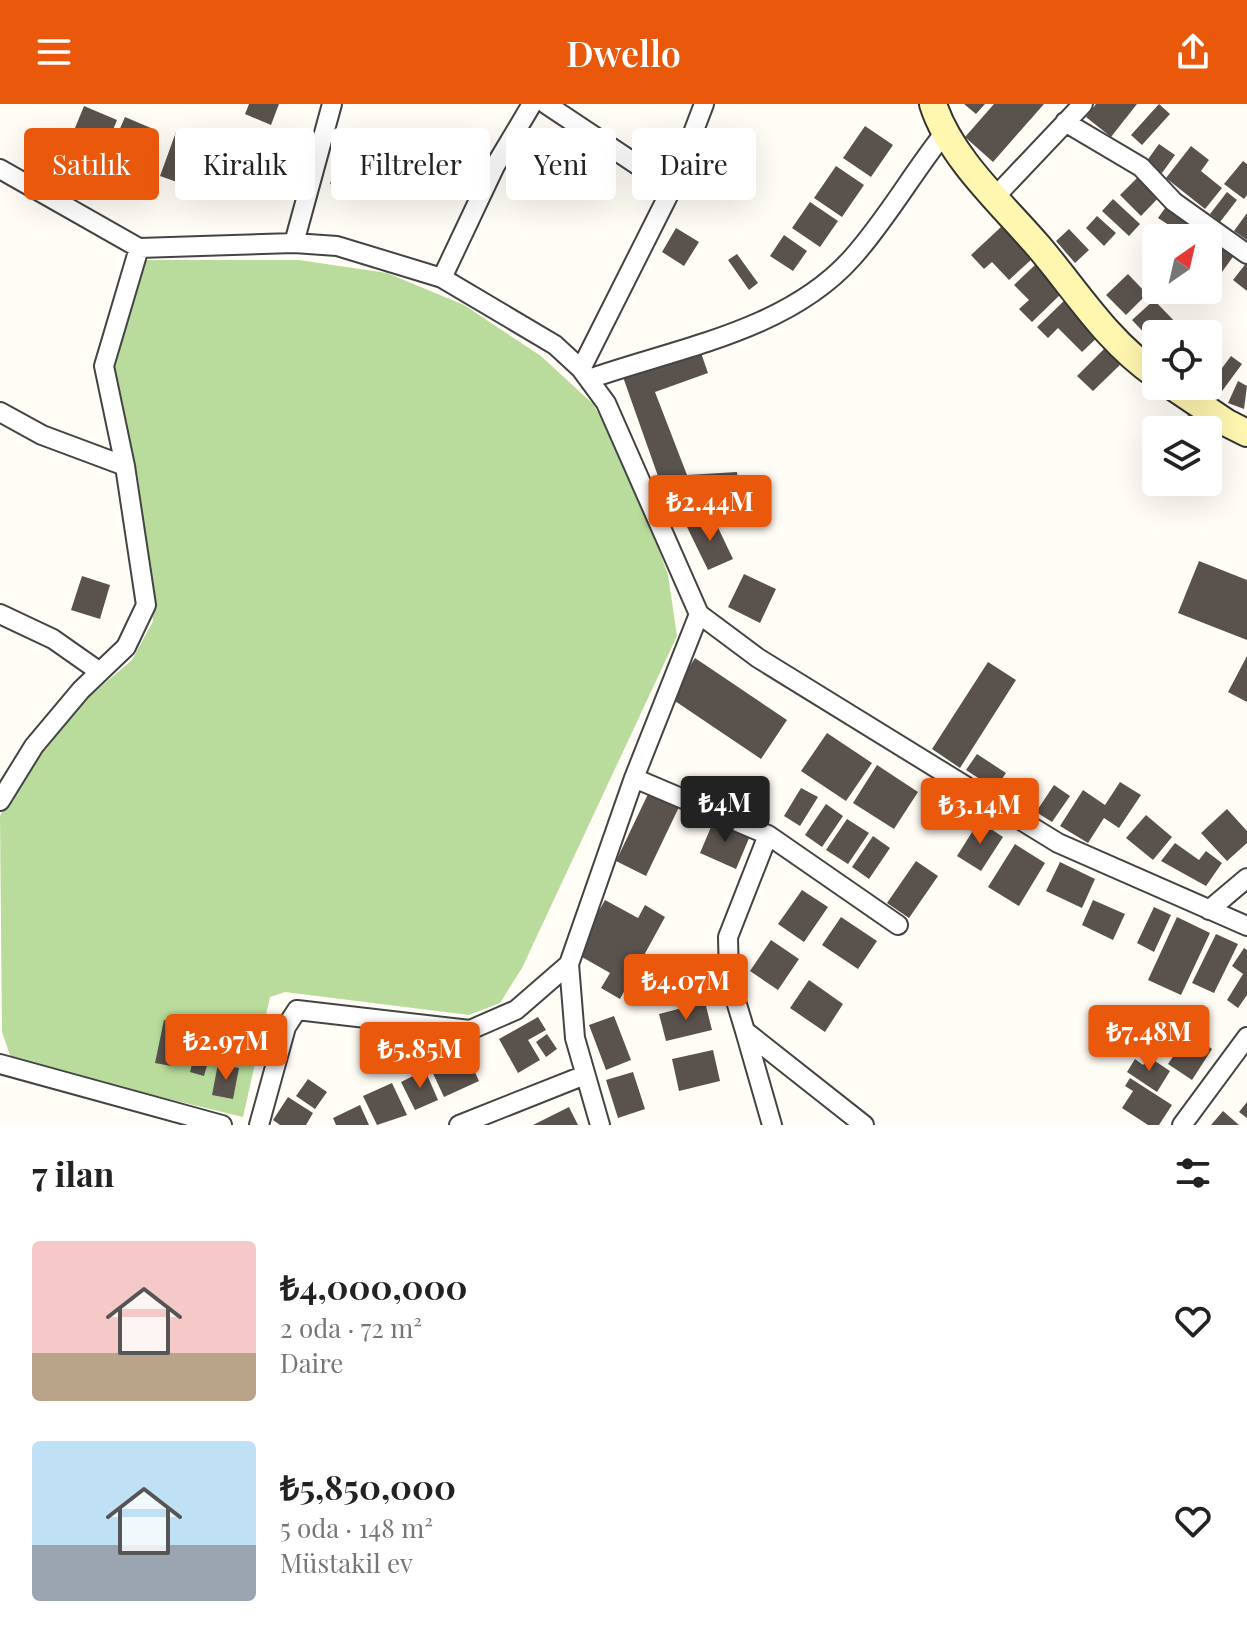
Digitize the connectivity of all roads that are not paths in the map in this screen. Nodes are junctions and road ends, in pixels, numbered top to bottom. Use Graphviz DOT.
graph roads {
  1 [pos="332,104"];
  2 [pos="532,104"];
  3 [pos="546,104"];
  4 [pos="704,104"];
  5 [pos="933,104"];
  6 [pos="1083,104"];
  7 [pos="1065,122"];
  8 [pos="695,128"];
  9 [pos="946,131"];
  10 [pos="632,161"];
  11 [pos="0,169"];
  12 [pos="993,199"];
  13 [pos="666,200"];
  14 [pos="294,243"];
  15 [pos="139,248"];
  16 [pos="1247,254"];
  17 [pos="442,278"];
  18 [pos="1142,365"];
  19 [pos="585,374"];
  20 [pos="1193,400"];
  21 [pos="0,412"];
  22 [pos="1247,433"];
  23 [pos="125,466"];
  24 [pos="0,614"];
  25 [pos="699,614"];
  26 [pos="100,672"];
  27 [pos="634,778"];
  28 [pos="0,801"];
  29 [pos="768,835"];
  30 [pos="1247,878"];
  31 [pos="1209,910"];
  32 [pos="898,925"];
  33 [pos="1247,926"];
  34 [pos="569,964"];
  35 [pos="745,1031"];
  36 [pos="1247,1037"];
  37 [pos="0,1064"];
  38 [pos="585,1075"];
  39 [pos="222,1125"];
  40 [pos="259,1125"];
  41 [pos="459,1125"];
  42 [pos="600,1125"];
  43 [pos="772,1125"];
  44 [pos="864,1125"];
  45 [pos="1182,1125"];
  1 -- 14 [label="street"];
  2 -- 17 [label="street"];
  3 -- 10 [label="street"];
  4 -- 8 [label="street"];
  5 -- 9 [label="street"];
  6 -- 7 [label="street"];
  7 -- 12 [label="street"];
  7 -- 16 [label="street"];
  9 -- 12 [label="street"];
  9 -- 19 [label="street"];
  11 -- 15 [label="street"];
  12 -- 18 [label="street"];
  13 -- 19 [label="street"];
  14 -- 15 [label="street"];
  14 -- 17 [label="street"];
  15 -- 23 [label="street"];
  17 -- 19 [label="street"];
  19 -- 25 [label="street"];
  20 -- 22 [label="street"];
  21 -- 23 [label="street"];
  23 -- 26 [label="street"];
  24 -- 26 [label="street"];
  25 -- 27 [label="street"];
  25 -- 31 [label="street"];
  26 -- 28 [label="street"];
  27 -- 29 [label="street"];
  27 -- 34 [label="street"];
  29 -- 32 [label="street"];
  29 -- 35 [label="street"];
  30 -- 31 [label="street"];
  31 -- 33 [label="street"];
  34 -- 38 [label="street"];
  34 -- 40 [label="street"];
  35 -- 43 [label="street"];
  35 -- 44 [label="street"];
  36 -- 45 [label="street"];
  37 -- 39 [label="street"];
  38 -- 41 [label="street"];
  38 -- 42 [label="street"];
}
